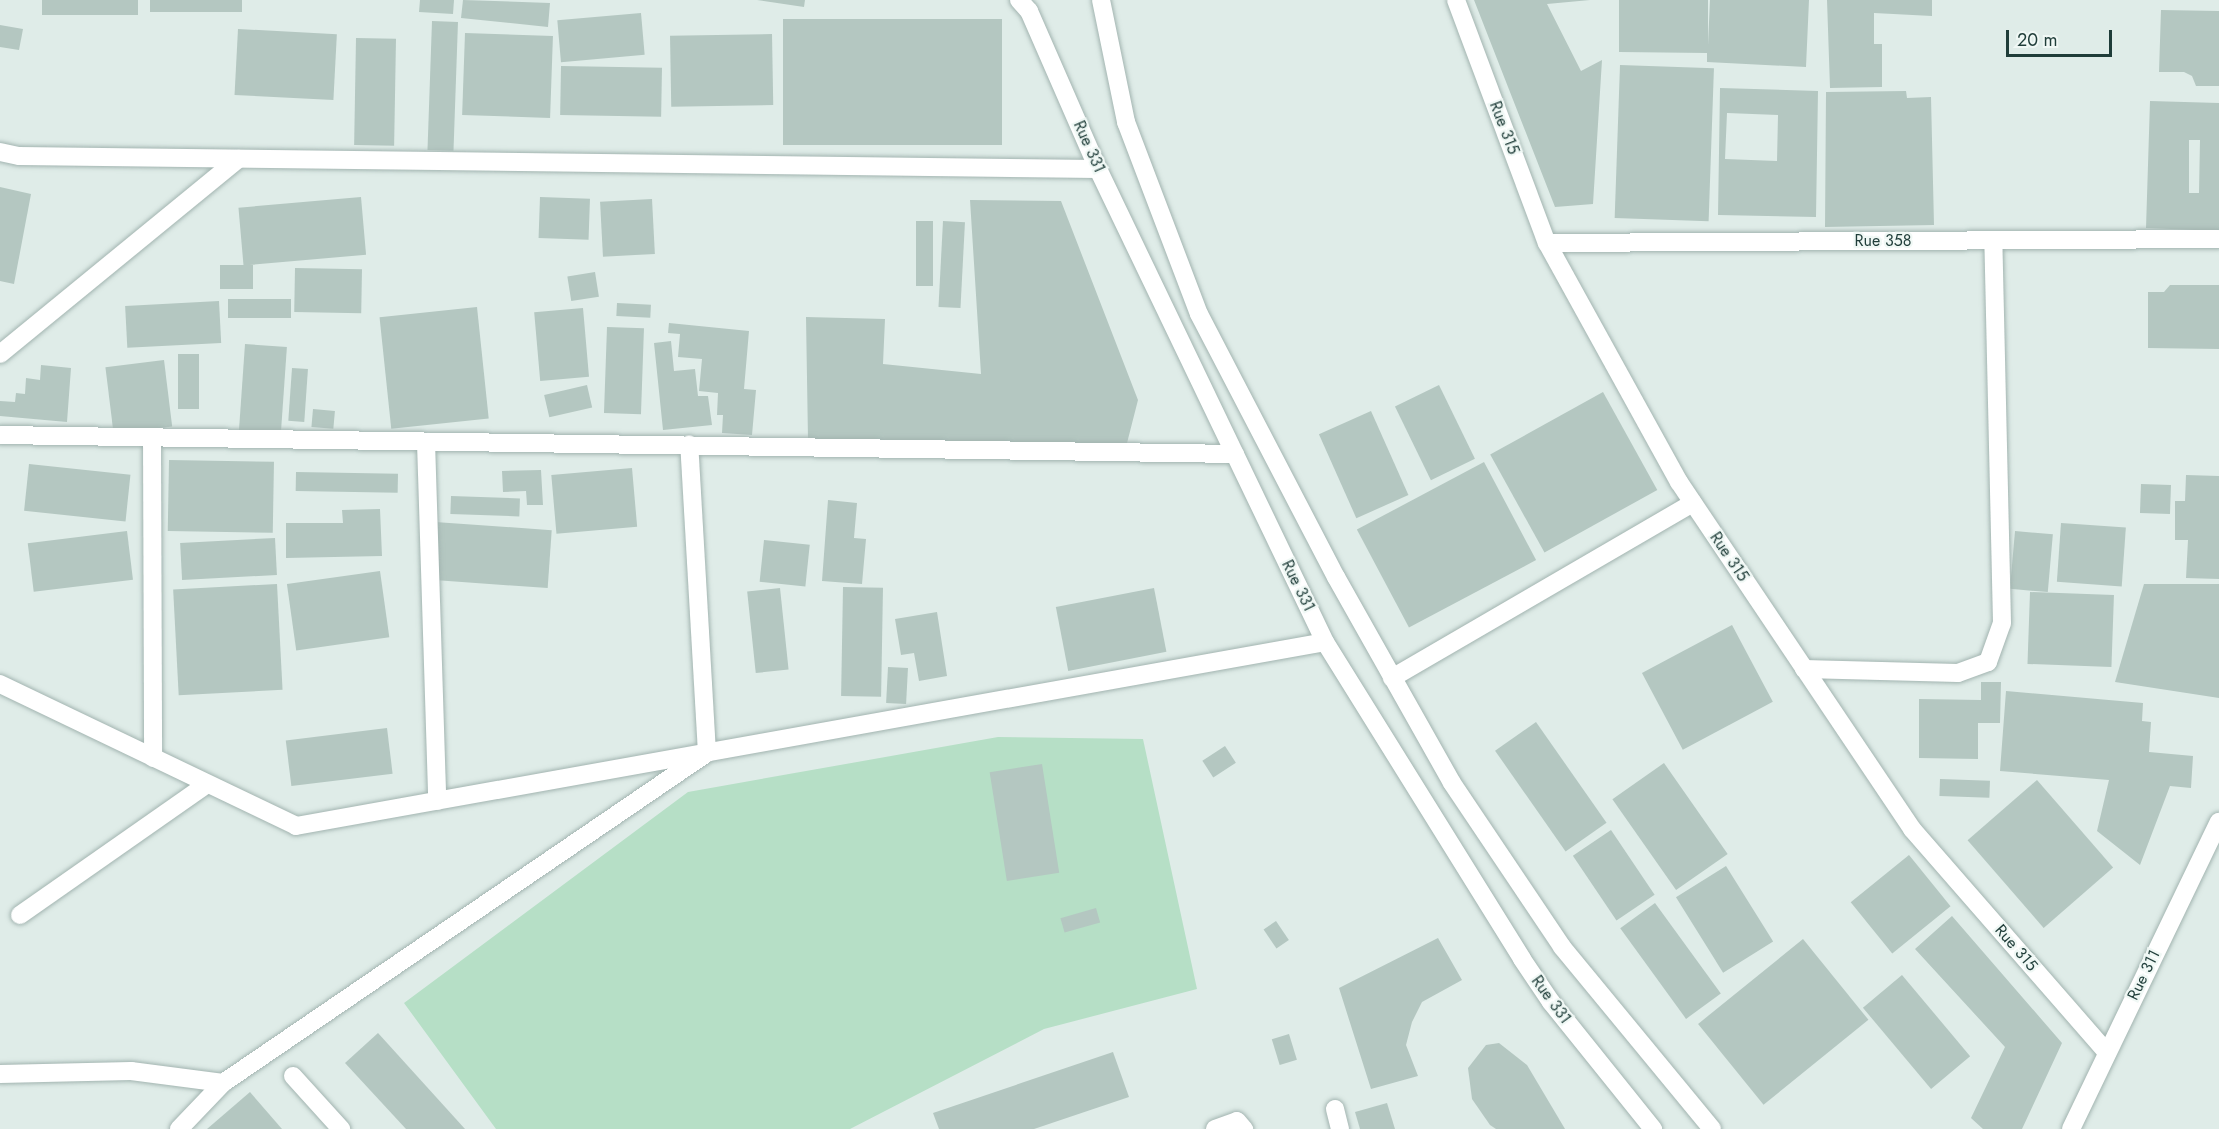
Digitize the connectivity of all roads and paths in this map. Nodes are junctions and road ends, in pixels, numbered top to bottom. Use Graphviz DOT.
graph roads {
  1 [pos="1018,0"];
  2 [pos="1101,0"];
  3 [pos="1456,0"];
  4 [pos="0,152"];
  5 [pos="238,159"];
  6 [pos="1098,169"];
  7 [pos="2219,239"];
  8 [pos="1993,240"];
  9 [pos="1547,243"];
  10 [pos="3,348"];
  11 [pos="0,435"];
  12 [pos="152,437"];
  13 [pos="426,442"];
  14 [pos="689,445"];
  15 [pos="1234,454"];
  16 [pos="1693,503"];
  17 [pos="1325,642"];
  18 [pos="1804,669"];
  19 [pos="1392,678"];
  20 [pos="0,684"];
  21 [pos="707,753"];
  22 [pos="153,758"];
  23 [pos="207,784"];
  24 [pos="437,801"];
  25 [pos="2219,822"];
  26 [pos="20,915"];
  27 [pos="2106,1051"];
  28 [pos="0,1074"];
  29 [pos="293,1076"];
  30 [pos="223,1083"];
  31 [pos="1335,1109"];
  32 [pos="179,1129"];
  33 [pos="340,1129"];
  34 [pos="1215,1129"];
  35 [pos="1244,1129"];
  36 [pos="1340,1129"];
  37 [pos="1653,1129"];
  38 [pos="1712,1129"];
  39 [pos="2071,1129"];
  1 -- 6 [label="street, Rue 331"];
  2 -- 19 [label="street"];
  3 -- 9 [label="street, Rue 315"];
  4 -- 5 [label="street"];
  5 -- 6 [label="street"];
  5 -- 10 [label="street"];
  6 -- 15 [label="street, Rue 331"];
  7 -- 8 [label="street, Rue 358"];
  8 -- 9 [label="street, Rue 358"];
  8 -- 18 [label="street"];
  9 -- 16 [label="street, Rue 315"];
  11 -- 12 [label="street"];
  12 -- 13 [label="street"];
  12 -- 22 [label="street"];
  13 -- 14 [label="street"];
  13 -- 24 [label="street"];
  14 -- 15 [label="street"];
  14 -- 21 [label="street"];
  15 -- 17 [label="street, Rue 331"];
  16 -- 18 [label="street, Rue 315"];
  16 -- 19 [label="street"];
  17 -- 21 [label="street"];
  17 -- 37 [label="street, Rue 331"];
  18 -- 27 [label="street, Rue 315"];
  19 -- 38 [label="street"];
  20 -- 22 [label="street"];
  21 -- 24 [label="street"];
  21 -- 30 [label="street"];
  22 -- 23 [label="street"];
  23 -- 24 [label="street"];
  23 -- 26 [label="street"];
  25 -- 27 [label="street, Rue 311"];
  27 -- 39 [label="street, Rue 311"];
  28 -- 30 [label="street"];
  29 -- 33 [label="street"];
  30 -- 32 [label="street"];
  31 -- 36 [label="street"];
  34 -- 35 [label="street"];
}
